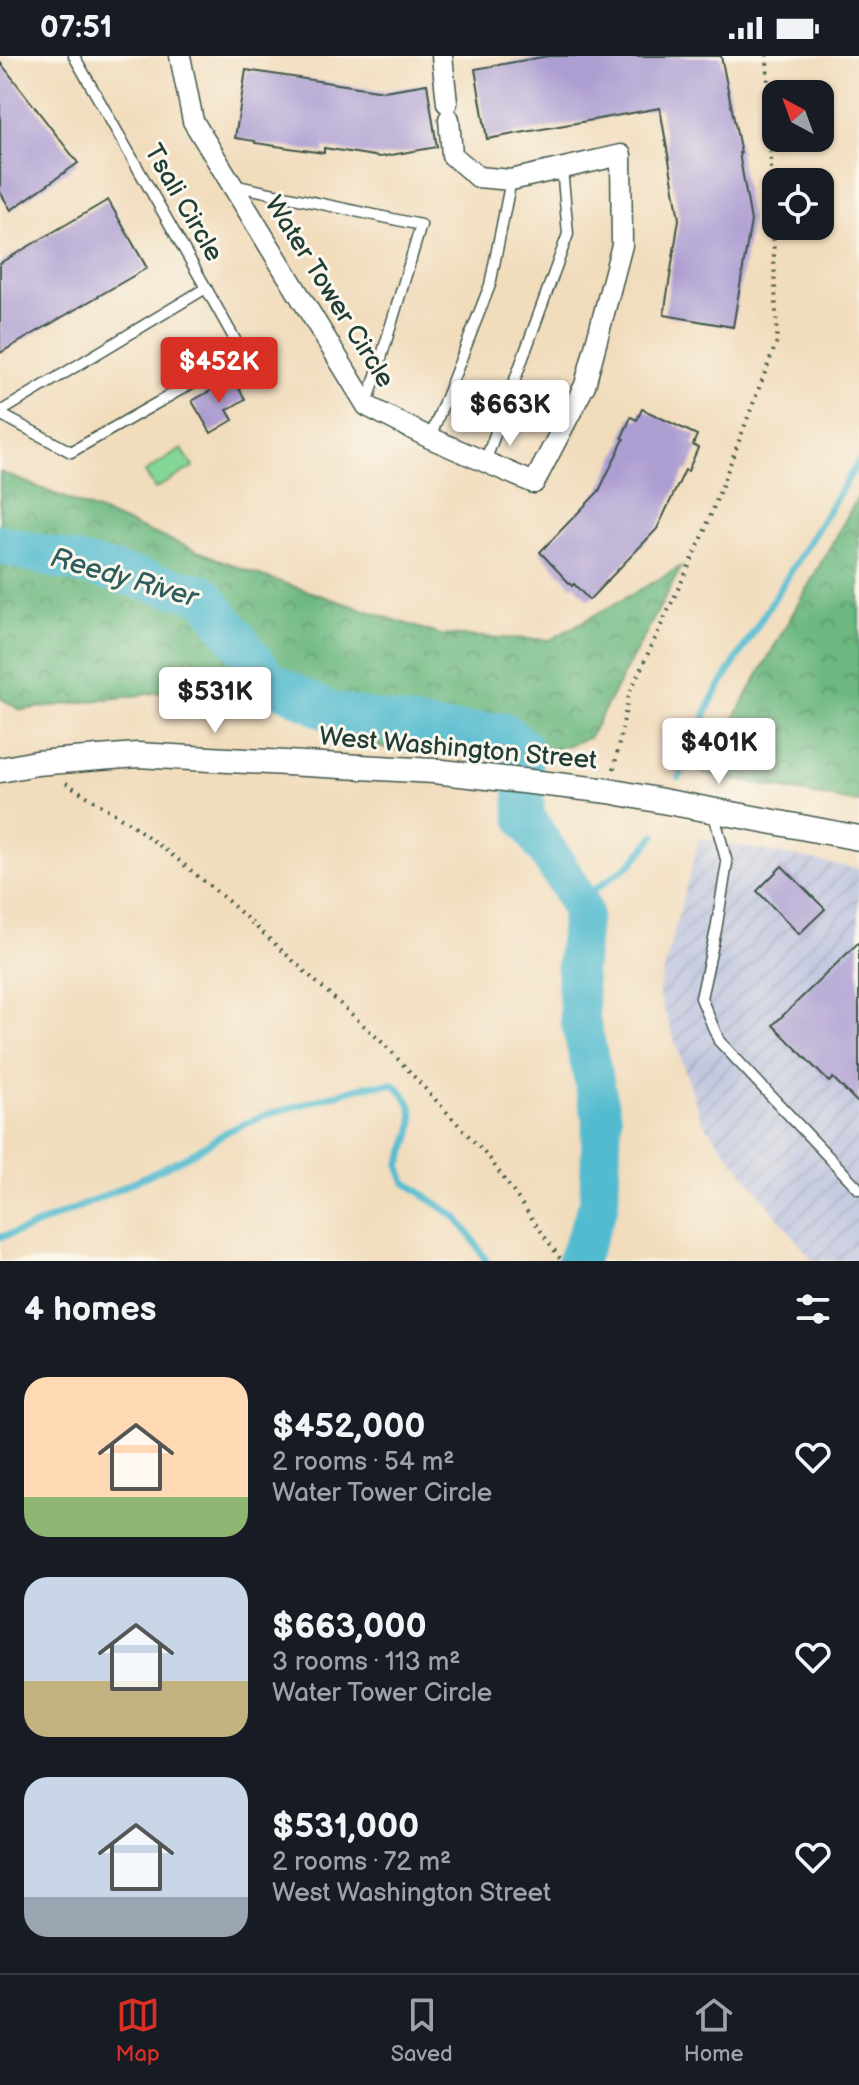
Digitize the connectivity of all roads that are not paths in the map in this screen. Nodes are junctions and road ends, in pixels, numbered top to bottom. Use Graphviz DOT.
graph roads {
  1 [pos="74,56"];
  2 [pos="180,56"];
  3 [pos="442,56"];
  4 [pos="562,168"];
  5 [pos="511,180"];
  6 [pos="232,185"];
  7 [pos="206,288"];
  8 [pos="367,406"];
  9 [pos="0,413"];
  10 [pos="430,438"];
  11 [pos="485,462"];
  12 [pos="0,770"];
  13 [pos="712,809"];
  14 [pos="859,838"];
  15 [pos="859,1189"];
  1 -- 7 [label="lane, Tsali Circle"];
  2 -- 6 [label="street, Water Tower Circle"];
  3 -- 5 [label="street, Water Tower Circle"];
  4 -- 5 [label="street, Water Tower Circle"];
  4 -- 11 [label="lane"];
  4 -- 11 [label="street, Water Tower Circle"];
  5 -- 10 [label="lane"];
  6 -- 8 [label="street, Water Tower Circle"];
  6 -- 8 [label="lane"];
  7 -- 9 [label="lane, Tsali Circle"];
  7 -- 9 [label="lane"];
  8 -- 10 [label="street, Water Tower Circle"];
  10 -- 11 [label="street, Water Tower Circle"];
  12 -- 13 [label="street, West Washington Street"];
  13 -- 14 [label="street, West Washington Street"];
  13 -- 15 [label="lane"];
}
